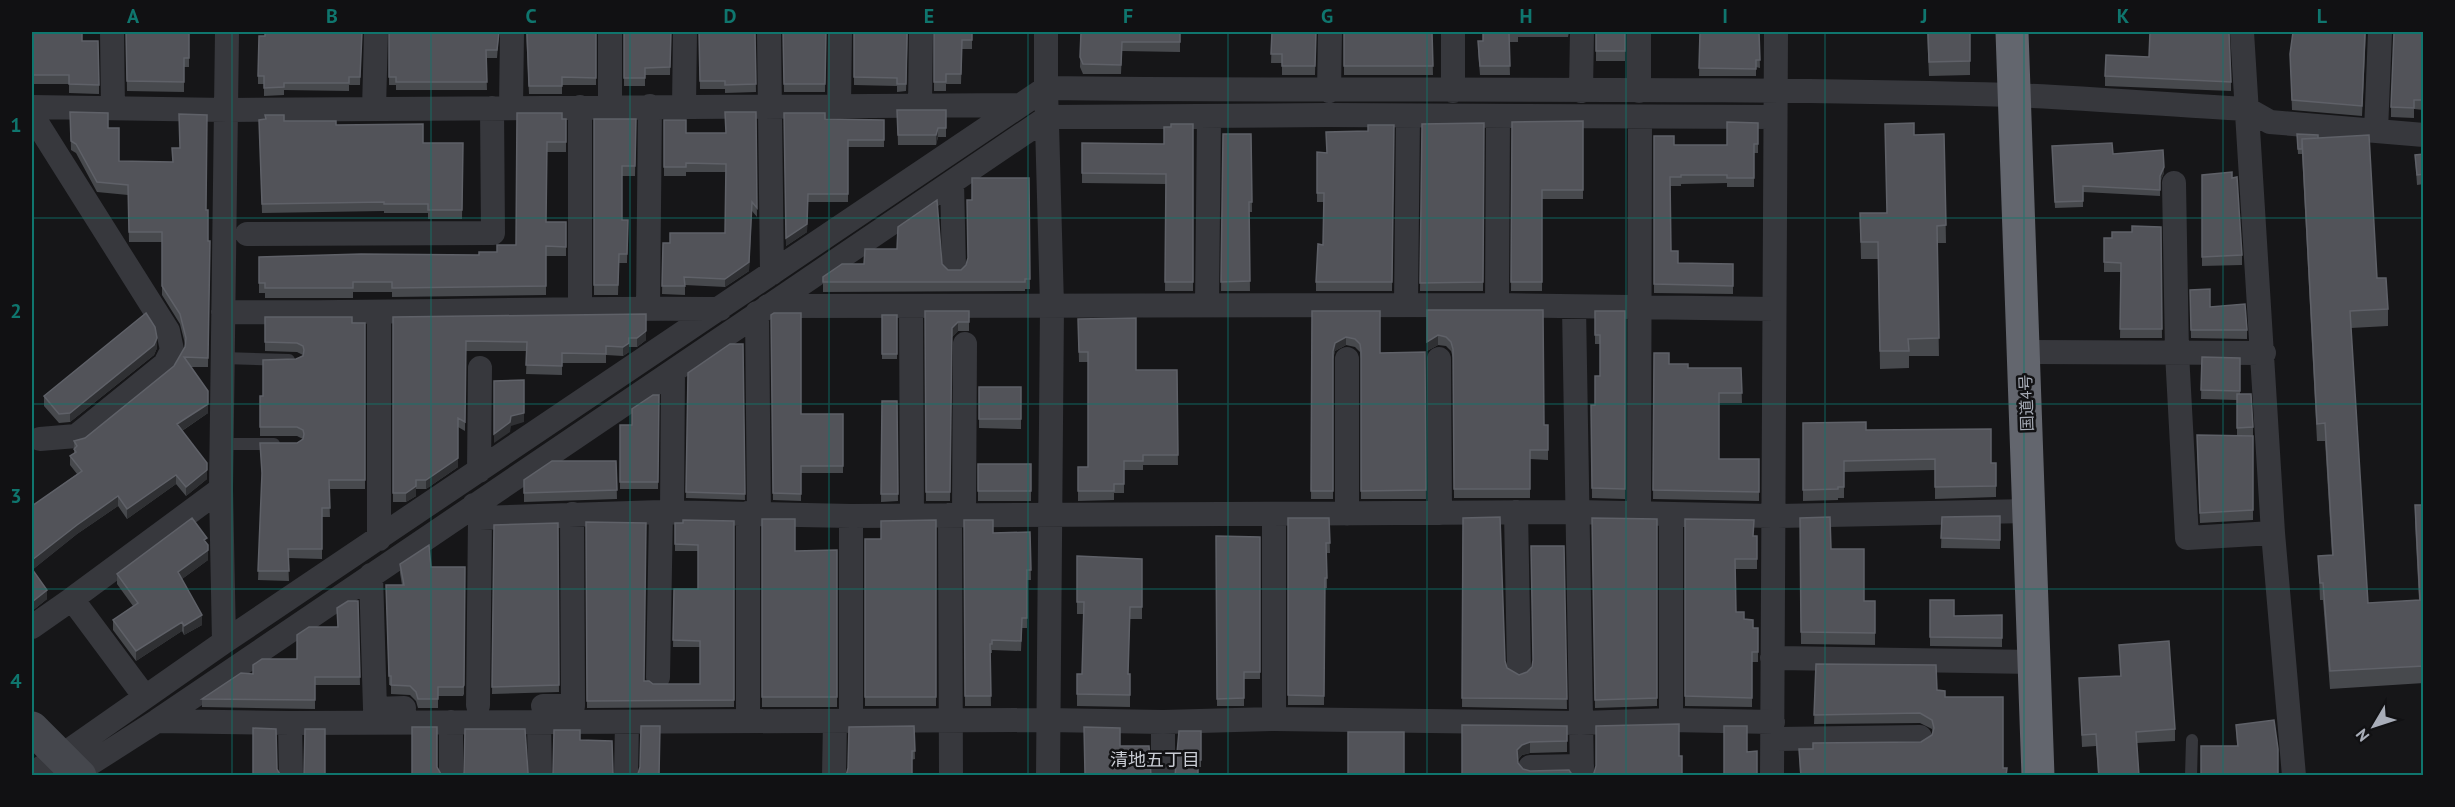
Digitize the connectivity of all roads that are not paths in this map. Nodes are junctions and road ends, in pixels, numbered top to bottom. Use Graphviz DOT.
graph roads {
  1 [pos="112,32"];
  2 [pos="227,32"];
  3 [pos="376,32"];
  4 [pos="512,32"];
  5 [pos="610,32"];
  6 [pos="685,32"];
  7 [pos="770,32"];
  8 [pos="840,32"];
  9 [pos="921,32"];
  10 [pos="1046,32"];
  11 [pos="1330,32"];
  12 [pos="1454,32"];
  13 [pos="1582,32"];
  14 [pos="1639,32"];
  15 [pos="1776,32"];
  16 [pos="2012,32"];
  17 [pos="2242,32"];
  18 [pos="2380,32"];
  19 [pos="1046,88"];
  20 [pos="1329,91"];
  21 [pos="1453,91"];
  22 [pos="1581,91"];
  23 [pos="1639,91"];
  24 [pos="1775,91"];
  25 [pos="2015,95"];
  26 [pos="920,104"];
  27 [pos="770,105"];
  28 [pos="839,105"];
  29 [pos="1020,105"];
  30 [pos="650,106"];
  31 [pos="684,106"];
  32 [pos="32,107"];
  33 [pos="580,107"];
  34 [pos="610,107"];
  35 [pos="113,108"];
  36 [pos="502,108"];
  37 [pos="374,109"];
  38 [pos="2247,109"];
  39 [pos="227,110"];
  40 [pos="32,115"];
  41 [pos="1408,116"];
  42 [pos="1498,116"];
  43 [pos="1048,117"];
  44 [pos="1209,117"];
  45 [pos="1640,117"];
  46 [pos="1775,117"];
  47 [pos="2376,131"];
  48 [pos="2424,135"];
  49 [pos="952,183"];
  50 [pos="2174,183"];
  51 [pos="247,234"];
  52 [pos="954,267"];
  53 [pos="772,273"];
  54 [pos="1207,304"];
  55 [pos="1406,305"];
  56 [pos="1497,305"];
  57 [pos="1052,306"];
  58 [pos="911,307"];
  59 [pos="1574,307"];
  60 [pos="1639,307"];
  61 [pos="580,308"];
  62 [pos="648,308"];
  63 [pos="720,309"];
  64 [pos="762,309"];
  65 [pos="1774,309"];
  66 [pos="224,312"];
  67 [pos="379,312"];
  68 [pos="965,344"];
  69 [pos="2024,352"];
  70 [pos="2177,353"];
  71 [pos="2264,353"];
  72 [pos="223,358"];
  73 [pos="1347,358"];
  74 [pos="1440,359"];
  75 [pos="296,360"];
  76 [pos="480,368"];
  77 [pos="673,373"];
  78 [pos="34,436"];
  79 [pos="222,444"];
  80 [pos="286,444"];
  81 [pos="479,471"];
  82 [pos="222,489"];
  83 [pos="2029,511"];
  84 [pos="477,512"];
  85 [pos="666,512"];
  86 [pos="1516,512"];
  87 [pos="1577,512"];
  88 [pos="1440,513"];
  89 [pos="572,514"];
  90 [pos="753,514"];
  91 [pos="1347,514"];
  92 [pos="1639,514"];
  93 [pos="912,515"];
  94 [pos="957,515"];
  95 [pos="1049,515"];
  96 [pos="1274,515"];
  97 [pos="1671,515"];
  98 [pos="851,516"];
  99 [pos="1772,516"];
  100 [pos="2274,533"];
  101 [pos="379,539"];
  102 [pos="371,575"];
  103 [pos="72,599"];
  104 [pos="32,627"];
  105 [pos="224,642"];
  106 [pos="1772,658"];
  107 [pos="2034,662"];
  108 [pos="1519,670"];
  109 [pos="658,677"];
  110 [pos="145,698"];
  111 [pos="478,705"];
  112 [pos="1274,719"];
  113 [pos="950,720"];
  114 [pos="1048,720"];
  115 [pos="1671,720"];
  116 [pos="156,721"];
  117 [pos="748,721"];
  118 [pos="843,721"];
  119 [pos="451,722"];
  120 [pos="539,722"];
  121 [pos="627,722"];
  122 [pos="1163,722"];
  123 [pos="291,723"];
  124 [pos="1581,723"];
  125 [pos="32,728"];
  126 [pos="1773,730"];
  127 [pos="1920,737"];
  128 [pos="2192,740"];
  129 [pos="1530,767"];
  130 [pos="73,768"];
  131 [pos="1582,771"];
  132 [pos="32,773"];
  133 [pos="291,776"];
  134 [pos="451,776"];
  135 [pos="540,776"];
  136 [pos="626,776"];
  137 [pos="834,776"];
  138 [pos="951,776"];
  139 [pos="1048,776"];
  140 [pos="1163,776"];
  141 [pos="1772,776"];
  142 [pos="2038,776"];
  143 [pos="2192,776"];
  144 [pos="2294,776"];
  1 -- 35 [label="street"];
  2 -- 39 [label="street"];
  3 -- 37 [label="street"];
  4 -- 36 [label="street"];
  5 -- 34 [label="street"];
  6 -- 31 [label="street"];
  7 -- 27 [label="street"];
  8 -- 28 [label="street"];
  9 -- 26 [label="street"];
  10 -- 19 [label="street"];
  11 -- 20 [label="street"];
  12 -- 21 [label="street"];
  13 -- 22 [label="street"];
  14 -- 23 [label="street"];
  15 -- 24 [label="street"];
  16 -- 25 [label="highway, 国道4号"];
  17 -- 38 [label="street"];
  18 -- 47 [label="street"];
  19 -- 20 [label="street"];
  19 -- 29 [label="street"];
  19 -- 43 [label="street"];
  20 -- 21 [label="street"];
  21 -- 22 [label="street"];
  22 -- 23 [label="street"];
  23 -- 24 [label="street"];
  24 -- 25 [label="street"];
  24 -- 46 [label="street"];
  25 -- 38 [label="street"];
  25 -- 69 [label="highway, 国道4号"];
  26 -- 28 [label="street"];
  26 -- 29 [label="street"];
  27 -- 28 [label="street"];
  27 -- 31 [label="street"];
  27 -- 53 [label="street"];
  29 -- 53 [label="street"];
  30 -- 31 [label="street"];
  30 -- 34 [label="street"];
  30 -- 62 [label="street"];
  32 -- 35 [label="street"];
  33 -- 34 [label="street"];
  33 -- 36 [label="street"];
  33 -- 61 [label="street"];
  35 -- 39 [label="street"];
  36 -- 37 [label="street"];
  36 -- 51 [label="street"];
  37 -- 39 [label="street"];
  38 -- 47 [label="street"];
  38 -- 71 [label="street"];
  39 -- 66 [label="street"];
  40 -- 78 [label="street"];
  41 -- 42 [label="street"];
  41 -- 44 [label="street"];
  41 -- 55 [label="street"];
  42 -- 45 [label="street"];
  42 -- 56 [label="street"];
  43 -- 44 [label="street"];
  43 -- 49 [label="street"];
  43 -- 57 [label="street"];
  44 -- 54 [label="street"];
  45 -- 46 [label="street"];
  45 -- 60 [label="street"];
  46 -- 65 [label="street"];
  47 -- 48 [label="street"];
  49 -- 52 [label="street"];
  49 -- 64 [label="street"];
  50 -- 70 [label="street"];
  53 -- 63 [label="street"];
  54 -- 55 [label="street"];
  54 -- 57 [label="street"];
  55 -- 56 [label="street"];
  56 -- 59 [label="street"];
  57 -- 58 [label="street"];
  57 -- 95 [label="street"];
  58 -- 64 [label="street"];
  58 -- 93 [label="street"];
  59 -- 60 [label="street"];
  59 -- 87 [label="street"];
  60 -- 65 [label="street"];
  60 -- 92 [label="street"];
  61 -- 62 [label="street"];
  61 -- 67 [label="street"];
  62 -- 63 [label="street"];
  63 -- 81 [label="street"];
  64 -- 77 [label="street"];
  64 -- 90 [label="street"];
  65 -- 99 [label="street"];
  66 -- 67 [label="street"];
  66 -- 72 [label="street"];
  67 -- 101 [label="street"];
  68 -- 94 [label="street"];
  69 -- 70 [label="street"];
  69 -- 83 [label="highway, 国道4号"];
  70 -- 71 [label="street"];
  70 -- 100 [label="street"];
  71 -- 100 [label="street"];
  72 -- 75 [label="lane"];
  72 -- 79 [label="street"];
  73 -- 91 [label="street"];
  74 -- 88 [label="street"];
  76 -- 81 [label="street"];
  77 -- 84 [label="street"];
  77 -- 85 [label="street"];
  79 -- 80 [label="lane"];
  79 -- 82 [label="street"];
  81 -- 101 [label="street"];
  82 -- 103 [label="street"];
  82 -- 105 [label="street"];
  83 -- 99 [label="street"];
  83 -- 107 [label="highway, 国道4号"];
  84 -- 89 [label="street"];
  84 -- 102 [label="street"];
  84 -- 111 [label="street"];
  85 -- 89 [label="street"];
  85 -- 90 [label="street"];
  85 -- 109 [label="street"];
  86 -- 87 [label="street"];
  86 -- 88 [label="street"];
  86 -- 108 [label="street"];
  87 -- 92 [label="street"];
  87 -- 124 [label="street"];
  88 -- 91 [label="street"];
  89 -- 111 [label="street"];
  90 -- 98 [label="street"];
  90 -- 117 [label="street"];
  91 -- 96 [label="street"];
  92 -- 97 [label="street"];
  93 -- 94 [label="street"];
  93 -- 98 [label="street"];
  94 -- 95 [label="street"];
  94 -- 113 [label="street"];
  95 -- 96 [label="street"];
  95 -- 114 [label="street"];
  96 -- 112 [label="street"];
  97 -- 99 [label="street"];
  97 -- 115 [label="street"];
  98 -- 118 [label="street"];
  99 -- 106 [label="street"];
  100 -- 144 [label="street"];
  101 -- 105 [label="street"];
  102 -- 111 [label="street"];
  102 -- 116 [label="street"];
  103 -- 104 [label="street"];
  103 -- 110 [label="street"];
  105 -- 110 [label="street"];
  106 -- 107 [label="street"];
  106 -- 126 [label="street"];
  107 -- 142 [label="highway, 国道4号"];
  110 -- 130 [label="street"];
  112 -- 122 [label="street"];
  112 -- 124 [label="street"];
  113 -- 114 [label="street"];
  113 -- 118 [label="street"];
  113 -- 138 [label="street"];
  114 -- 122 [label="street"];
  114 -- 139 [label="street"];
  115 -- 124 [label="street"];
  115 -- 126 [label="street"];
  116 -- 123 [label="street"];
  116 -- 130 [label="street"];
  117 -- 118 [label="street"];
  117 -- 121 [label="street"];
  118 -- 137 [label="street"];
  119 -- 120 [label="street"];
  119 -- 123 [label="street"];
  119 -- 134 [label="street"];
  120 -- 121 [label="street"];
  120 -- 135 [label="street"];
  121 -- 136 [label="street"];
  122 -- 140 [label="street"];
  123 -- 133 [label="street"];
  124 -- 131 [label="street"];
  125 -- 130 [label="main road"];
  126 -- 127 [label="street"];
  126 -- 141 [label="street"];
  128 -- 143 [label="lane"];
  129 -- 131 [label="street"];
  130 -- 132 [label="street"];
}
